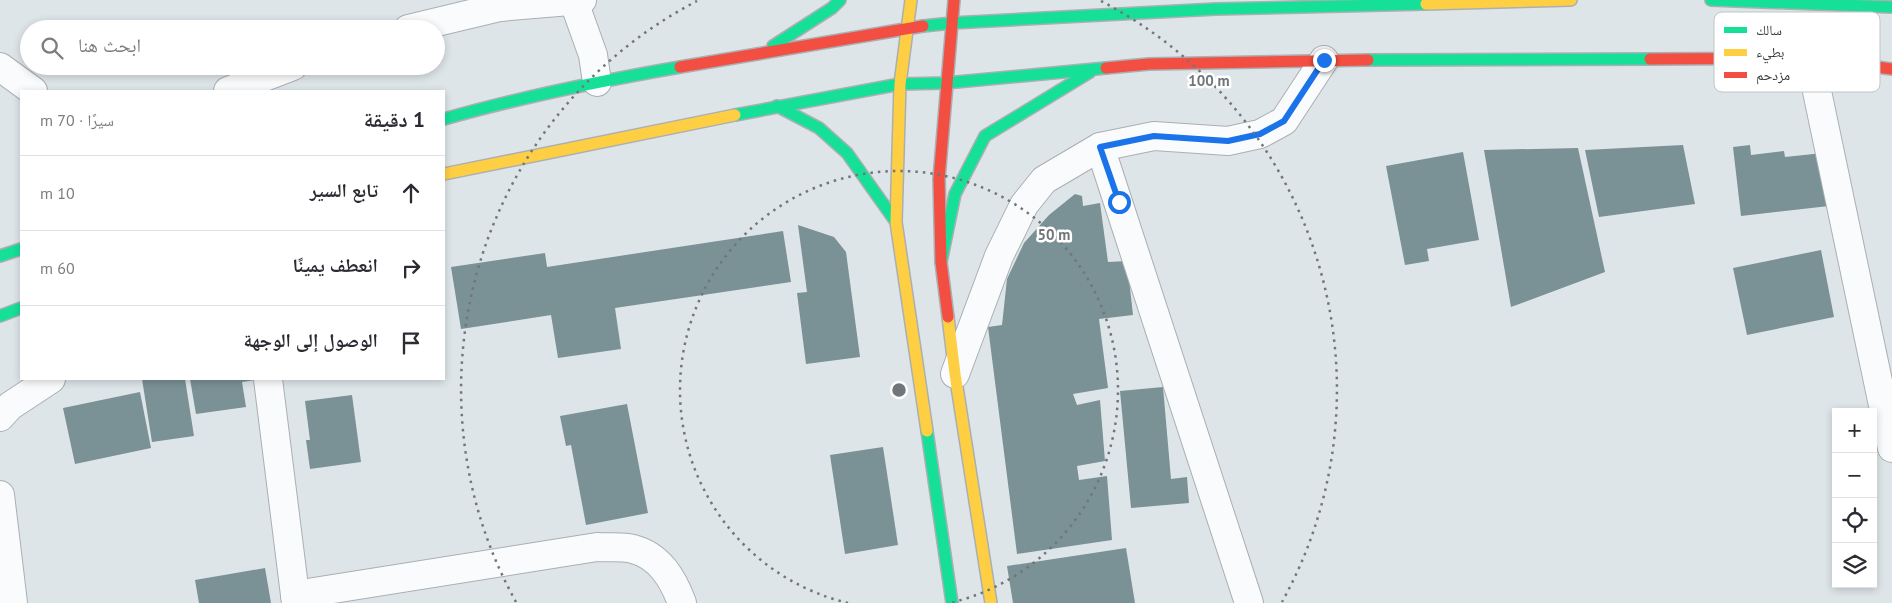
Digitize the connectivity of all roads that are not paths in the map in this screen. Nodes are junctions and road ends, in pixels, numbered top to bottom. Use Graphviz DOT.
graph roads {
  1 [pos="840,0"];
  2 [pos="911,0"];
  3 [pos="954,0"];
  4 [pos="1198,0"];
  5 [pos="1571,0"];
  6 [pos="1711,0"];
  7 [pos="1767,0"];
  8 [pos="578,1"];
  9 [pos="1420,2"];
  10 [pos="1892,7"];
  11 [pos="1216,8"];
  12 [pos="445,20"];
  13 [pos="952,23"];
  14 [pos="906,28"];
  15 [pos="767,51"];
  16 [pos="1714,58"];
  17 [pos="1324,60"];
  18 [pos="0,67"];
  19 [pos="1096,68"];
  20 [pos="270,75"];
  21 [pos="598,82"];
  22 [pos="946,83"];
  23 [pos="900,84"];
  24 [pos="33,90"];
  25 [pos="231,90"];
  26 [pos="1817,92"];
  27 [pos="777,106"];
  28 [pos="445,119"];
  29 [pos="1100,147"];
  30 [pos="445,174"];
  31 [pos="896,222"];
  32 [pos="20,249"];
  33 [pos="0,256"];
  34 [pos="941,262"];
  35 [pos="20,308"];
  36 [pos="0,316"];
  37 [pos="955,374"];
  38 [pos="49,380"];
  39 [pos="268,380"];
  40 [pos="0,417"];
  41 [pos="1892,448"];
  42 [pos="0,496"];
  43 [pos="296,599"];
  44 [pos="13,603"];
  45 [pos="682,603"];
  46 [pos="952,603"];
  47 [pos="991,603"];
  48 [pos="1249,603"];
  1 -- 15 [label="main road"];
  2 -- 14 [label="main road"];
  3 -- 13 [label="main road"];
  4 -- 11 [label="main road"];
  5 -- 9 [label="main road"];
  6 -- 7 [label="main road"];
  7 -- 10 [label="main road"];
  8 -- 12 [label="street"];
  8 -- 21 [label="street"];
  9 -- 11 [label="main road"];
  11 -- 13 [label="main road"];
  13 -- 14 [label="main road"];
  13 -- 22 [label="main road"];
  14 -- 15 [label="main road"];
  14 -- 23 [label="main road"];
  15 -- 21 [label="main road"];
  16 -- 17 [label="main road"];
  17 -- 19 [label="main road"];
  17 -- 29 [label="street"];
  18 -- 24 [label="street"];
  19 -- 22 [label="main road"];
  19 -- 34 [label="main road"];
  20 -- 25 [label="street"];
  21 -- 28 [label="main road"];
  22 -- 23 [label="main road"];
  22 -- 34 [label="main road"];
  23 -- 27 [label="main road"];
  23 -- 31 [label="main road"];
  26 -- 41 [label="street"];
  27 -- 30 [label="main road"];
  27 -- 31 [label="main road"];
  29 -- 37 [label="street"];
  29 -- 48 [label="street"];
  31 -- 46 [label="main road"];
  32 -- 33 [label="main road"];
  34 -- 37 [label="main road"];
  35 -- 36 [label="main road"];
  37 -- 47 [label="main road"];
  38 -- 40 [label="street"];
  39 -- 43 [label="street"];
  42 -- 44 [label="street"];
  43 -- 45 [label="street"];
}
